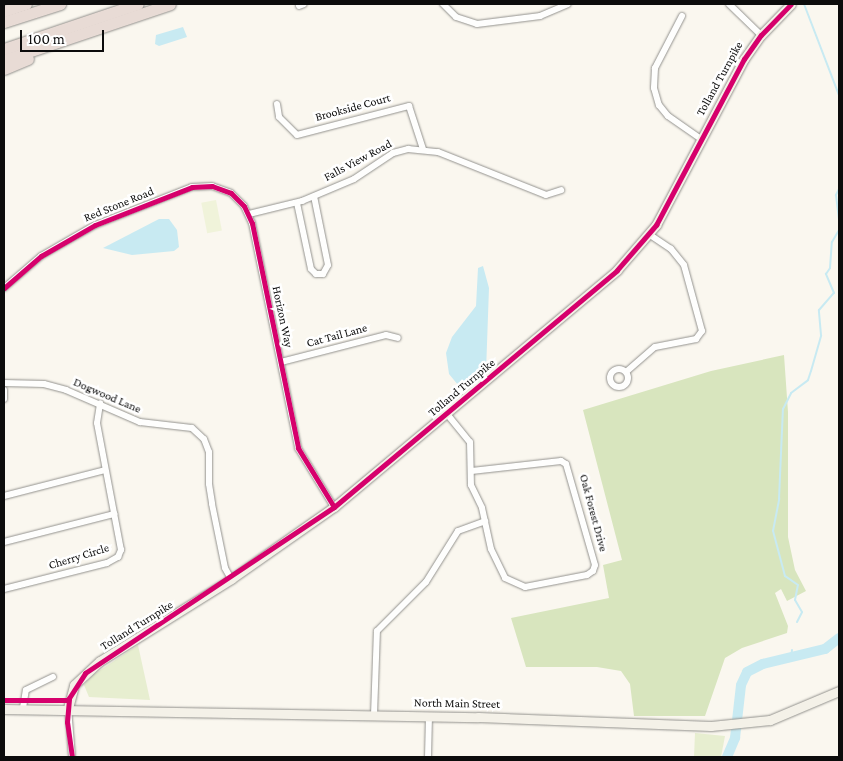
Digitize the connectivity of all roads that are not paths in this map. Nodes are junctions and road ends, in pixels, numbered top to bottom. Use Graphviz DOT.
graph roads {
  1 [pos="60,4"];
  2 [pos="138,4"];
  3 [pos="170,4"];
  4 [pos="442,4"];
  5 [pos="568,4"];
  6 [pos="729,4"];
  7 [pos="791,4"];
  8 [pos="23,5"];
  9 [pos="4,9"];
  10 [pos="682,16"];
  11 [pos="4,22"];
  12 [pos="88,31"];
  13 [pos="760,35"];
  14 [pos="4,49"];
  15 [pos="4,60"];
  16 [pos="4,69"];
  17 [pos="277,104"];
  18 [pos="701,139"];
  19 [pos="423,149"];
  20 [pos="561,190"];
  21 [pos="170,195"];
  22 [pos="314,196"];
  23 [pos="297,203"];
  24 [pos="249,214"];
  25 [pos="649,234"];
  26 [pos="4,288"];
  27 [pos="398,338"];
  28 [pos="282,362"];
  29 [pos="626,372"];
  30 [pos="4,383"];
  31 [pos="4,390"];
  32 [pos="4,399"];
  33 [pos="100,403"];
  34 [pos="447,414"];
  35 [pos="106,470"];
  36 [pos="472,471"];
  37 [pos="4,496"];
  38 [pos="334,506"];
  39 [pos="114,514"];
  40 [pos="485,521"];
  41 [pos="4,542"];
  42 [pos="231,578"];
  43 [pos="4,589"];
  44 [pos="53,678"];
  45 [pos="839,692"];
  46 [pos="23,708"];
  47 [pos="68,708"];
  48 [pos="4,709"];
  49 [pos="374,715"];
  50 [pos="429,716"];
  51 [pos="72,757"];
  52 [pos="428,757"];
  1 -- 11 [label="highway"];
  2 -- 14 [label="highway"];
  3 -- 12 [label="highway"];
  4 -- 5 [label="street"];
  6 -- 13 [label="street"];
  7 -- 13 [label="street, Tolland Turnpike"];
  8 -- 9 [label="highway"];
  10 -- 18 [label="street"];
  12 -- 15 [label="highway"];
  12 -- 16 [label="highway"];
  13 -- 18 [label="street, Tolland Turnpike"];
  17 -- 19 [label="street, Brookside Court"];
  18 -- 25 [label="street, Tolland Turnpike"];
  19 -- 20 [label="street, Falls View Road"];
  19 -- 22 [label="street, Falls View Road"];
  21 -- 24 [label="street, Horizon Way"];
  21 -- 26 [label="street, Red Stone Road"];
  22 -- 23 [label="street, Falls View Road"];
  22 -- 23 [label="street"];
  23 -- 24 [label="street, Falls View Road"];
  24 -- 28 [label="street, Horizon Way"];
  25 -- 29 [label="street"];
  25 -- 34 [label="street, Tolland Turnpike"];
  27 -- 28 [label="street, Cat Tail Lane"];
  28 -- 38 [label="street, Horizon Way"];
  30 -- 33 [label="street, Dogwood Lane"];
  31 -- 32 [label="street"];
  33 -- 35 [label="street, Cherry Circle"];
  33 -- 42 [label="street, Dogwood Lane"];
  34 -- 36 [label="street, Oak Forest Drive"];
  34 -- 38 [label="street, Tolland Turnpike"];
  35 -- 37 [label="street"];
  35 -- 39 [label="street, Cherry Circle"];
  36 -- 40 [label="street, Oak Forest Drive"];
  36 -- 40 [label="street, Oak Forest Drive"];
  38 -- 42 [label="street, Tolland Turnpike"];
  39 -- 41 [label="street"];
  39 -- 43 [label="street, Cherry Circle"];
  40 -- 49 [label="street"];
  42 -- 47 [label="street, Tolland Turnpike"];
  44 -- 46 [label="street"];
  45 -- 50 [label="street, North Main Street"];
  46 -- 47 [label="street"];
  46 -- 48 [label="street"];
  47 -- 49 [label="street, North Main Street"];
  47 -- 51 [label="street"];
  49 -- 50 [label="street, North Main Street"];
  50 -- 52 [label="street"];
}
